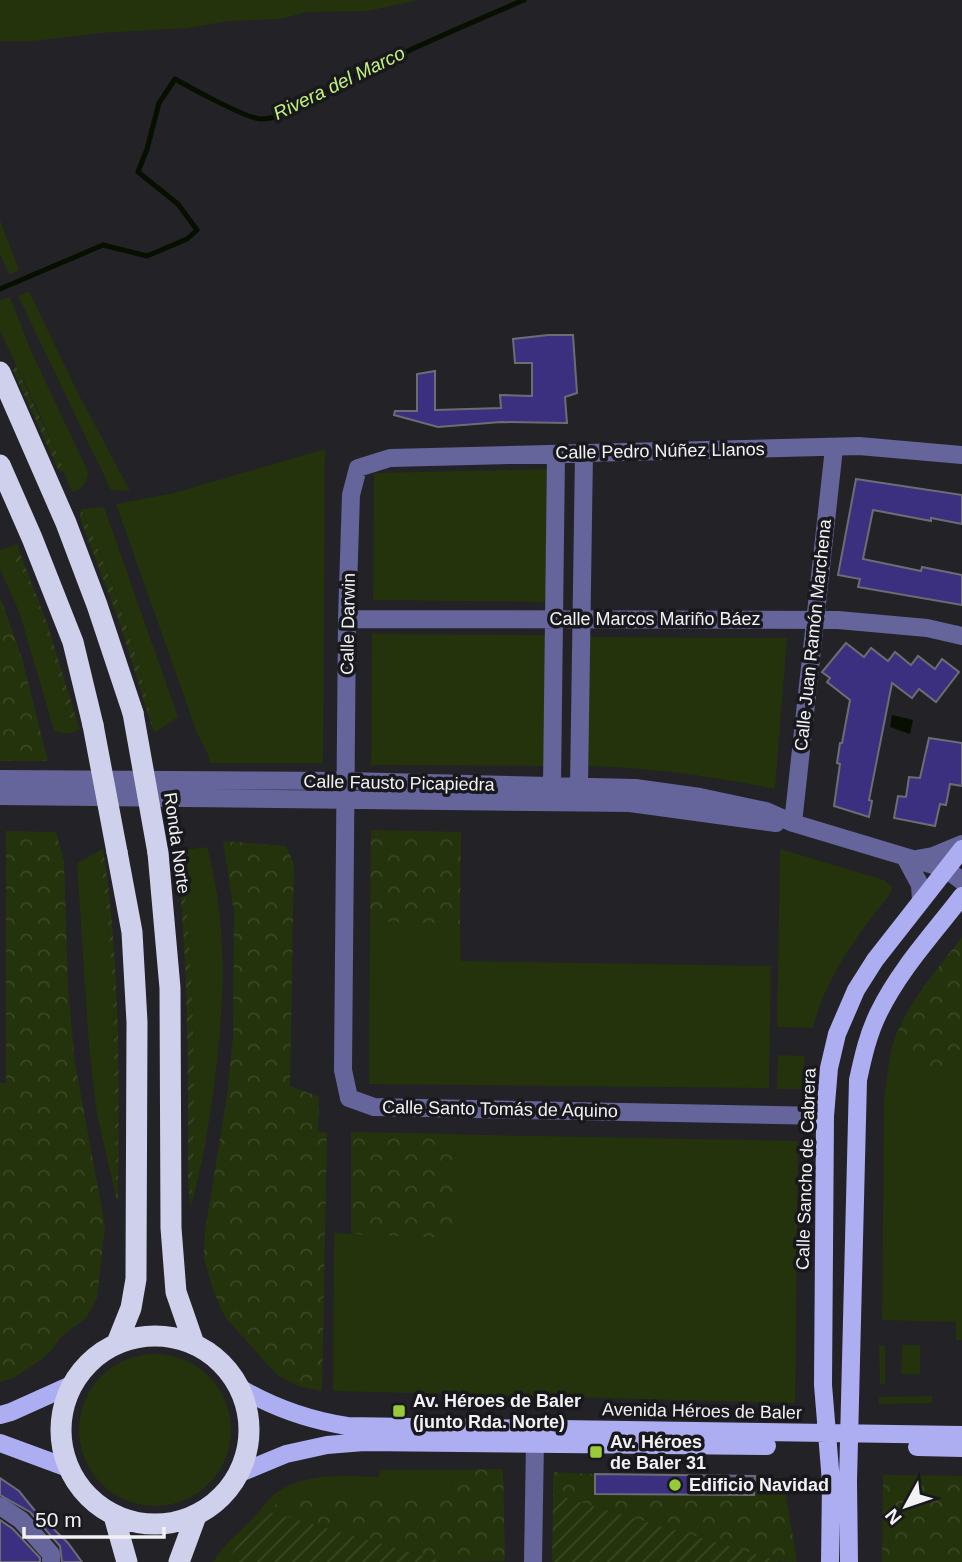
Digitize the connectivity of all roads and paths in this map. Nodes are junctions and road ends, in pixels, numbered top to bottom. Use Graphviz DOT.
graph roads {
  1 [pos="0,372"];
  2 [pos="834,447"];
  3 [pos="584,453"];
  4 [pos="556,454"];
  5 [pos="962,455"];
  6 [pos="0,465"];
  7 [pos="358,468"];
  8 [pos="348,619"];
  9 [pos="814,619"];
  10 [pos="554,620"];
  11 [pos="581,620"];
  12 [pos="962,636"];
  13 [pos="0,779"];
  14 [pos="552,786"];
  15 [pos="579,786"];
  16 [pos="346,790"];
  17 [pos="0,796"];
  18 [pos="793,823"];
  19 [pos="962,846"];
  20 [pos="910,858"];
  21 [pos="946,869"];
  22 [pos="962,881"];
  23 [pos="962,896"];
  24 [pos="921,900"];
  25 [pos="825,1116"];
  26 [pos="117,1343"];
  27 [pos="194,1344"];
  28 [pos="71,1385"];
  29 [pos="240,1388"];
  30 [pos="0,1415"];
  31 [pos="962,1435"];
  32 [pos="826,1440"];
  33 [pos="850,1440"];
  34 [pos="534,1442"];
  35 [pos="0,1443"];
  36 [pos="962,1448"];
  37 [pos="68,1468"];
  38 [pos="240,1473"];
  39 [pos="0,1506"];
  40 [pos="114,1516"];
  41 [pos="196,1516"];
  42 [pos="51,1562"];
  43 [pos="127,1562"];
  44 [pos="179,1562"];
  45 [pos="533,1562"];
  46 [pos="830,1562"];
  47 [pos="849,1562"];
  1 -- 27 [label="highway, Ronda Norte, bridge"];
  2 -- 3 [label="street, Calle Pedro Núñez Llanos"];
  2 -- 5 [label="street, Calle Pedro Núñez Llanos"];
  2 -- 9 [label="street, Calle Juan Ramón Marchena"];
  3 -- 4 [label="street, Calle Pedro Núñez Llanos"];
  3 -- 11 [label="street"];
  4 -- 7 [label="street, Calle Pedro Núñez Llanos"];
  4 -- 10 [label="street"];
  6 -- 26 [label="highway, bridge"];
  7 -- 8 [label="street, Calle Darwin"];
  8 -- 10 [label="street, Calle Marcos Mariño Báez"];
  8 -- 16 [label="street, Calle Darwin"];
  9 -- 11 [label="street, Calle Marcos Mariño Báez"];
  9 -- 12 [label="street, Calle Marcos Mariño Báez"];
  9 -- 18 [label="street, Calle Juan Ramón Marchena"];
  10 -- 11 [label="street, Calle Marcos Mariño Báez"];
  10 -- 14 [label="street"];
  11 -- 15 [label="street"];
  13 -- 16 [label="street, Calle Fausto Picapiedra"];
  14 -- 15 [label="street, Calle Fausto Picapiedra"];
  14 -- 16 [label="street, Calle Fausto Picapiedra"];
  15 -- 18 [label="street, Calle Fausto Picapiedra"];
  16 -- 17 [label="street, Calle Fausto Picapiedra"];
  16 -- 18 [label="street, Calle Fausto Picapiedra"];
  16 -- 25 [label="street, Calle Santo Tomás de Aquino"];
  18 -- 20 [label="street, Calle Fausto Picapiedra"];
  19 -- 20 [label="street"];
  19 -- 21 [label="main road, Calle Sancho de Cabrera"];
  20 -- 21 [label="street, Calle Fausto Picapiedra"];
  20 -- 24 [label="street"];
  21 -- 22 [label="street, Calle Fausto Picapiedra"];
  21 -- 24 [label="main road, Calle Sancho de Cabrera"];
  23 -- 33 [label="main road"];
  24 -- 25 [label="main road, Calle Sancho de Cabrera"];
  25 -- 32 [label="main road, Calle Sancho de Cabrera"];
  26 -- 27 [label="highway"];
  26 -- 28 [label="highway"];
  27 -- 29 [label="highway"];
  28 -- 30 [label="main road"];
  28 -- 37 [label="highway"];
  29 -- 32 [label="main road, Avenida Héroes de Baler"];
  29 -- 38 [label="highway"];
  31 -- 33 [label="main road, Avenida Héroes de Baler"];
  32 -- 33 [label="main road, Avenida Héroes de Baler"];
  32 -- 34 [label="main road, Avenida Héroes de Baler"];
  32 -- 46 [label="main road, Calle Sancho de Cabrera"];
  33 -- 36 [label="main road, Avenida Héroes de Baler"];
  33 -- 47 [label="main road"];
  34 -- 38 [label="main road, Avenida Héroes de Baler"];
  34 -- 45 [label="street"];
  35 -- 37 [label="main road"];
  37 -- 40 [label="highway"];
  38 -- 41 [label="highway"];
  39 -- 42 [label="street"];
  40 -- 41 [label="highway"];
  40 -- 43 [label="highway"];
  41 -- 44 [label="highway"];
}
